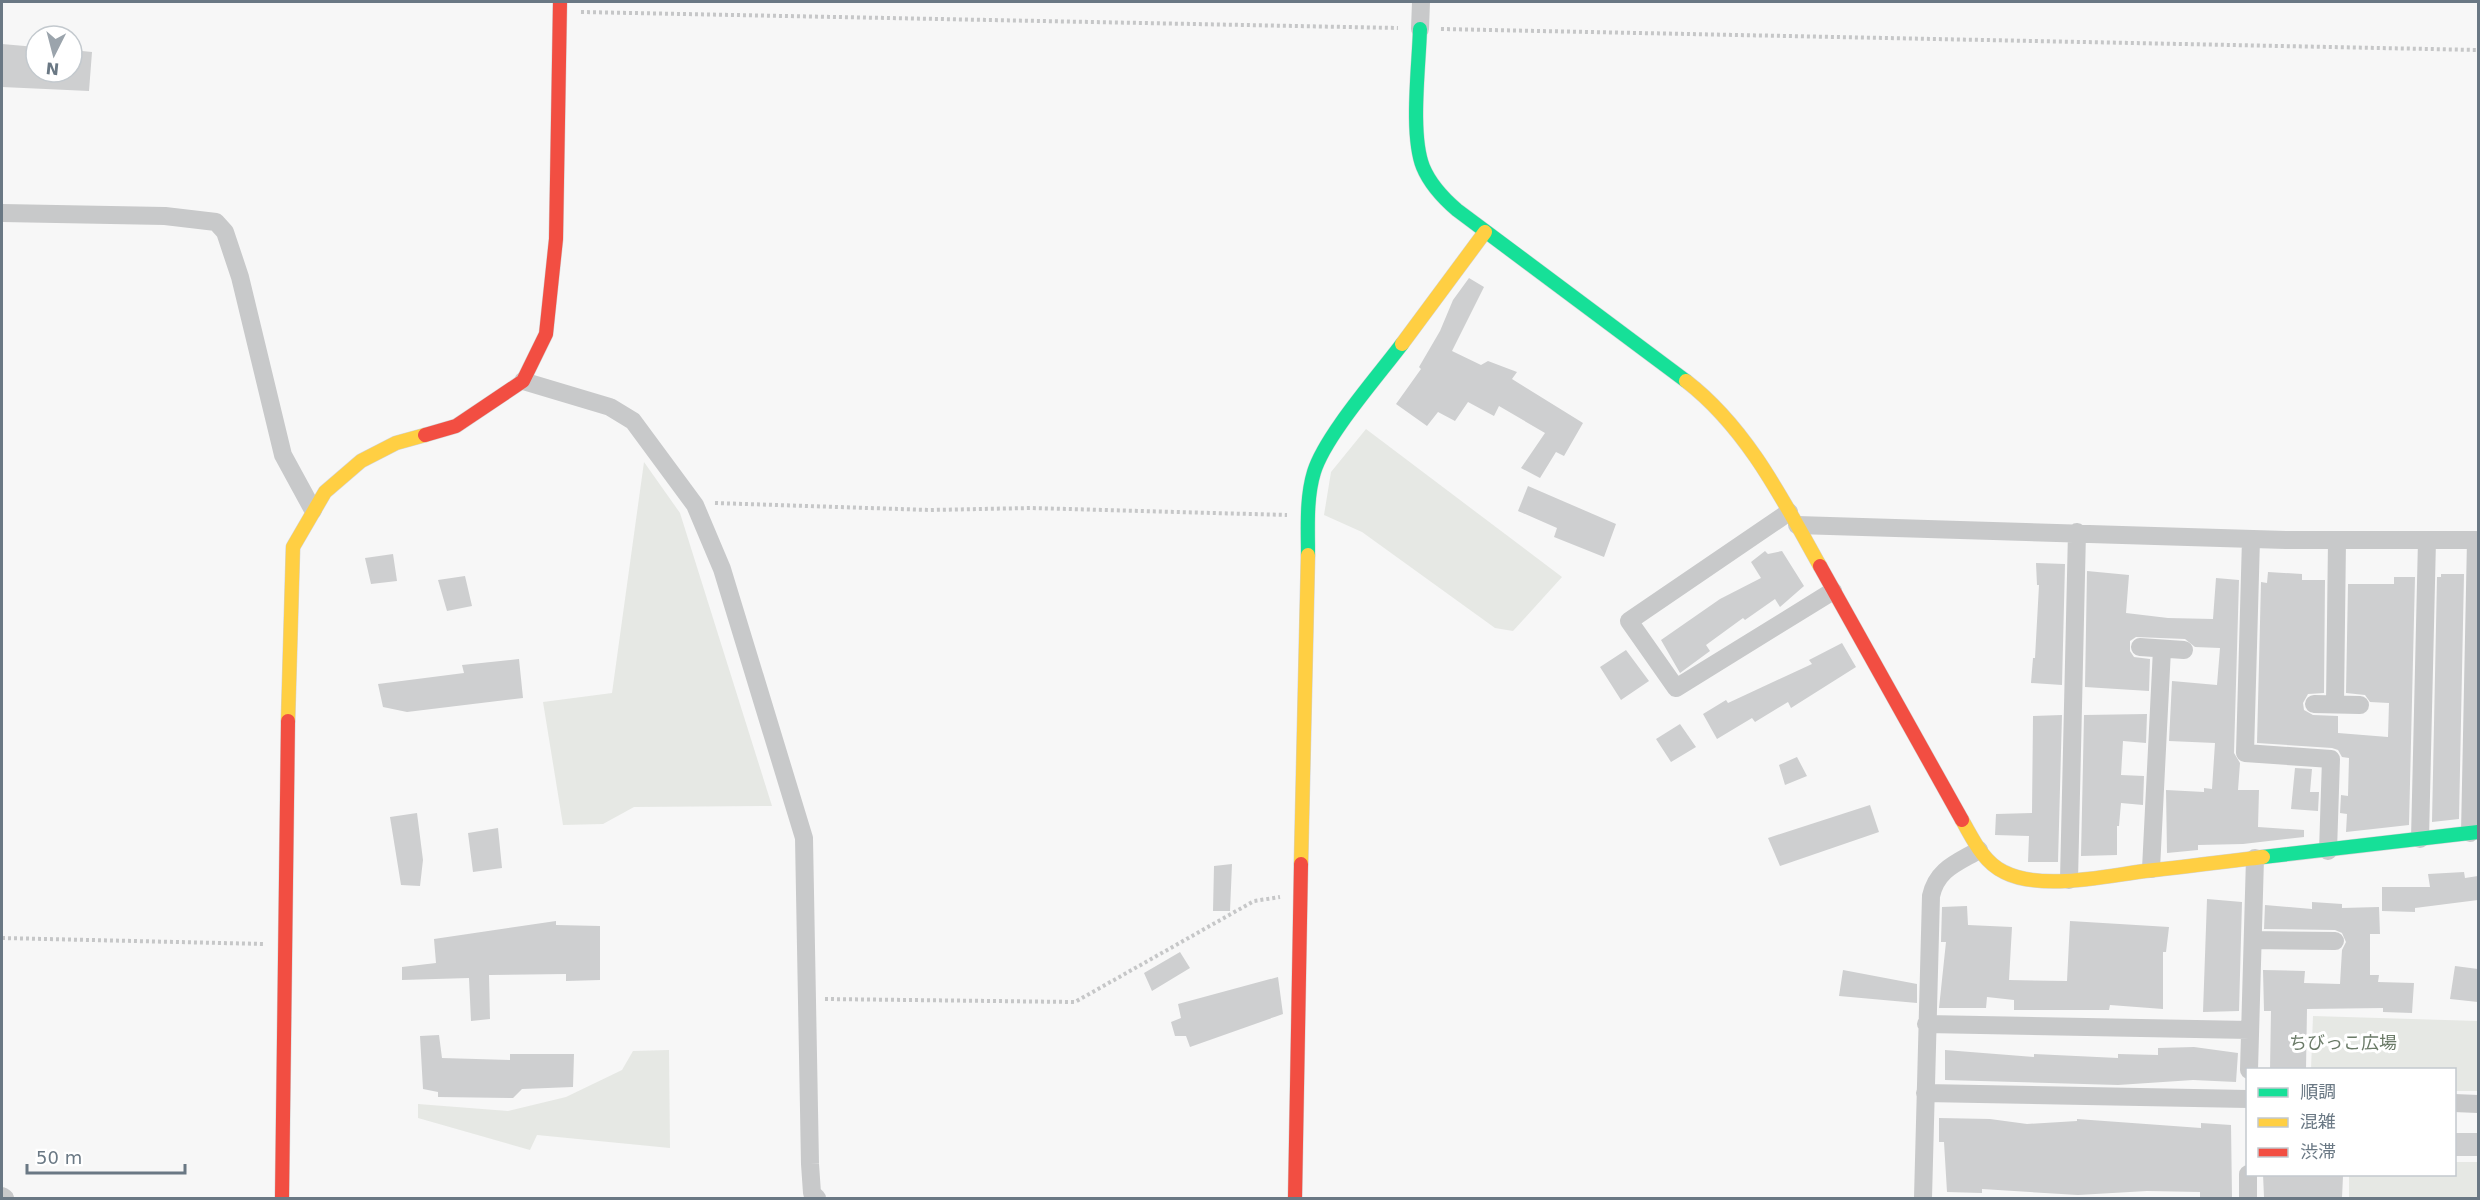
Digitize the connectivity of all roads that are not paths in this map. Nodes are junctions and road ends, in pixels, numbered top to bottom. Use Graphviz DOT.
graph roads {
  1 [pos="1421,2"];
  2 [pos="560,6"];
  3 [pos="1420,29"];
  4 [pos="2,213"];
  5 [pos="1485,232"];
  6 [pos="523,381"];
  7 [pos="313,510"];
  8 [pos="1793,518"];
  9 [pos="2077,532"];
  10 [pos="2252,539"];
  11 [pos="2337,540"];
  12 [pos="2427,540"];
  13 [pos="1833,591"];
  14 [pos="2140,647"];
  15 [pos="2162,649"];
  16 [pos="2184,650"];
  17 [pos="2314,704"];
  18 [pos="2335,704"];
  19 [pos="2360,705"];
  20 [pos="2474,832"];
  21 [pos="2420,839"];
  22 [pos="1979,850"];
  23 [pos="2328,851"];
  24 [pos="2255,858"];
  25 [pos="2151,869"];
  26 [pos="2069,880"];
  27 [pos="2253,940"];
  28 [pos="2335,941"];
  29 [pos="1926,1024"];
  30 [pos="2250,1030"];
  31 [pos="2249,1068"];
  32 [pos="1925,1093"];
  33 [pos="2246,1099"];
  34 [pos="2456,1103"];
  35 [pos="2478,1104"];
  36 [pos="2248,1176"];
  37 [pos="2,1196"];
  38 [pos="5,1198"];
  39 [pos="282,1198"];
  40 [pos="817,1198"];
  41 [pos="1294,1198"];
  42 [pos="1923,1198"];
  43 [pos="2248,1198"];
  1 -- 3 [label="street"];
  2 -- 6 [label="street"];
  3 -- 5 [label="street"];
  4 -- 7 [label="street"];
  5 -- 8 [label="street"];
  5 -- 41 [label="street"];
  6 -- 7 [label="street"];
  6 -- 40 [label="street"];
  7 -- 39 [label="street"];
  8 -- 9 [label="street"];
  8 -- 13 [label="street"];
  8 -- 13 [label="street"];
  9 -- 10 [label="street"];
  9 -- 26 [label="street"];
  10 -- 11 [label="street"];
  10 -- 23 [label="street"];
  11 -- 12 [label="street"];
  11 -- 18 [label="street"];
  12 -- 20 [label="street"];
  12 -- 21 [label="street"];
  13 -- 22 [label="street"];
  14 -- 15 [label="street"];
  15 -- 16 [label="street"];
  15 -- 25 [label="street"];
  17 -- 18 [label="street"];
  18 -- 19 [label="street"];
  20 -- 21 [label="street"];
  21 -- 23 [label="street"];
  22 -- 26 [label="street"];
  22 -- 29 [label="street"];
  23 -- 24 [label="street"];
  24 -- 25 [label="street"];
  24 -- 27 [label="street"];
  25 -- 26 [label="street"];
  27 -- 28 [label="street"];
  27 -- 30 [label="street"];
  29 -- 30 [label="street"];
  29 -- 32 [label="street"];
  30 -- 31 [label="street"];
  32 -- 33 [label="street"];
  32 -- 42 [label="street"];
  34 -- 35 [label="street"];
  36 -- 43 [label="street"];
  37 -- 38 [label="street"];
}
